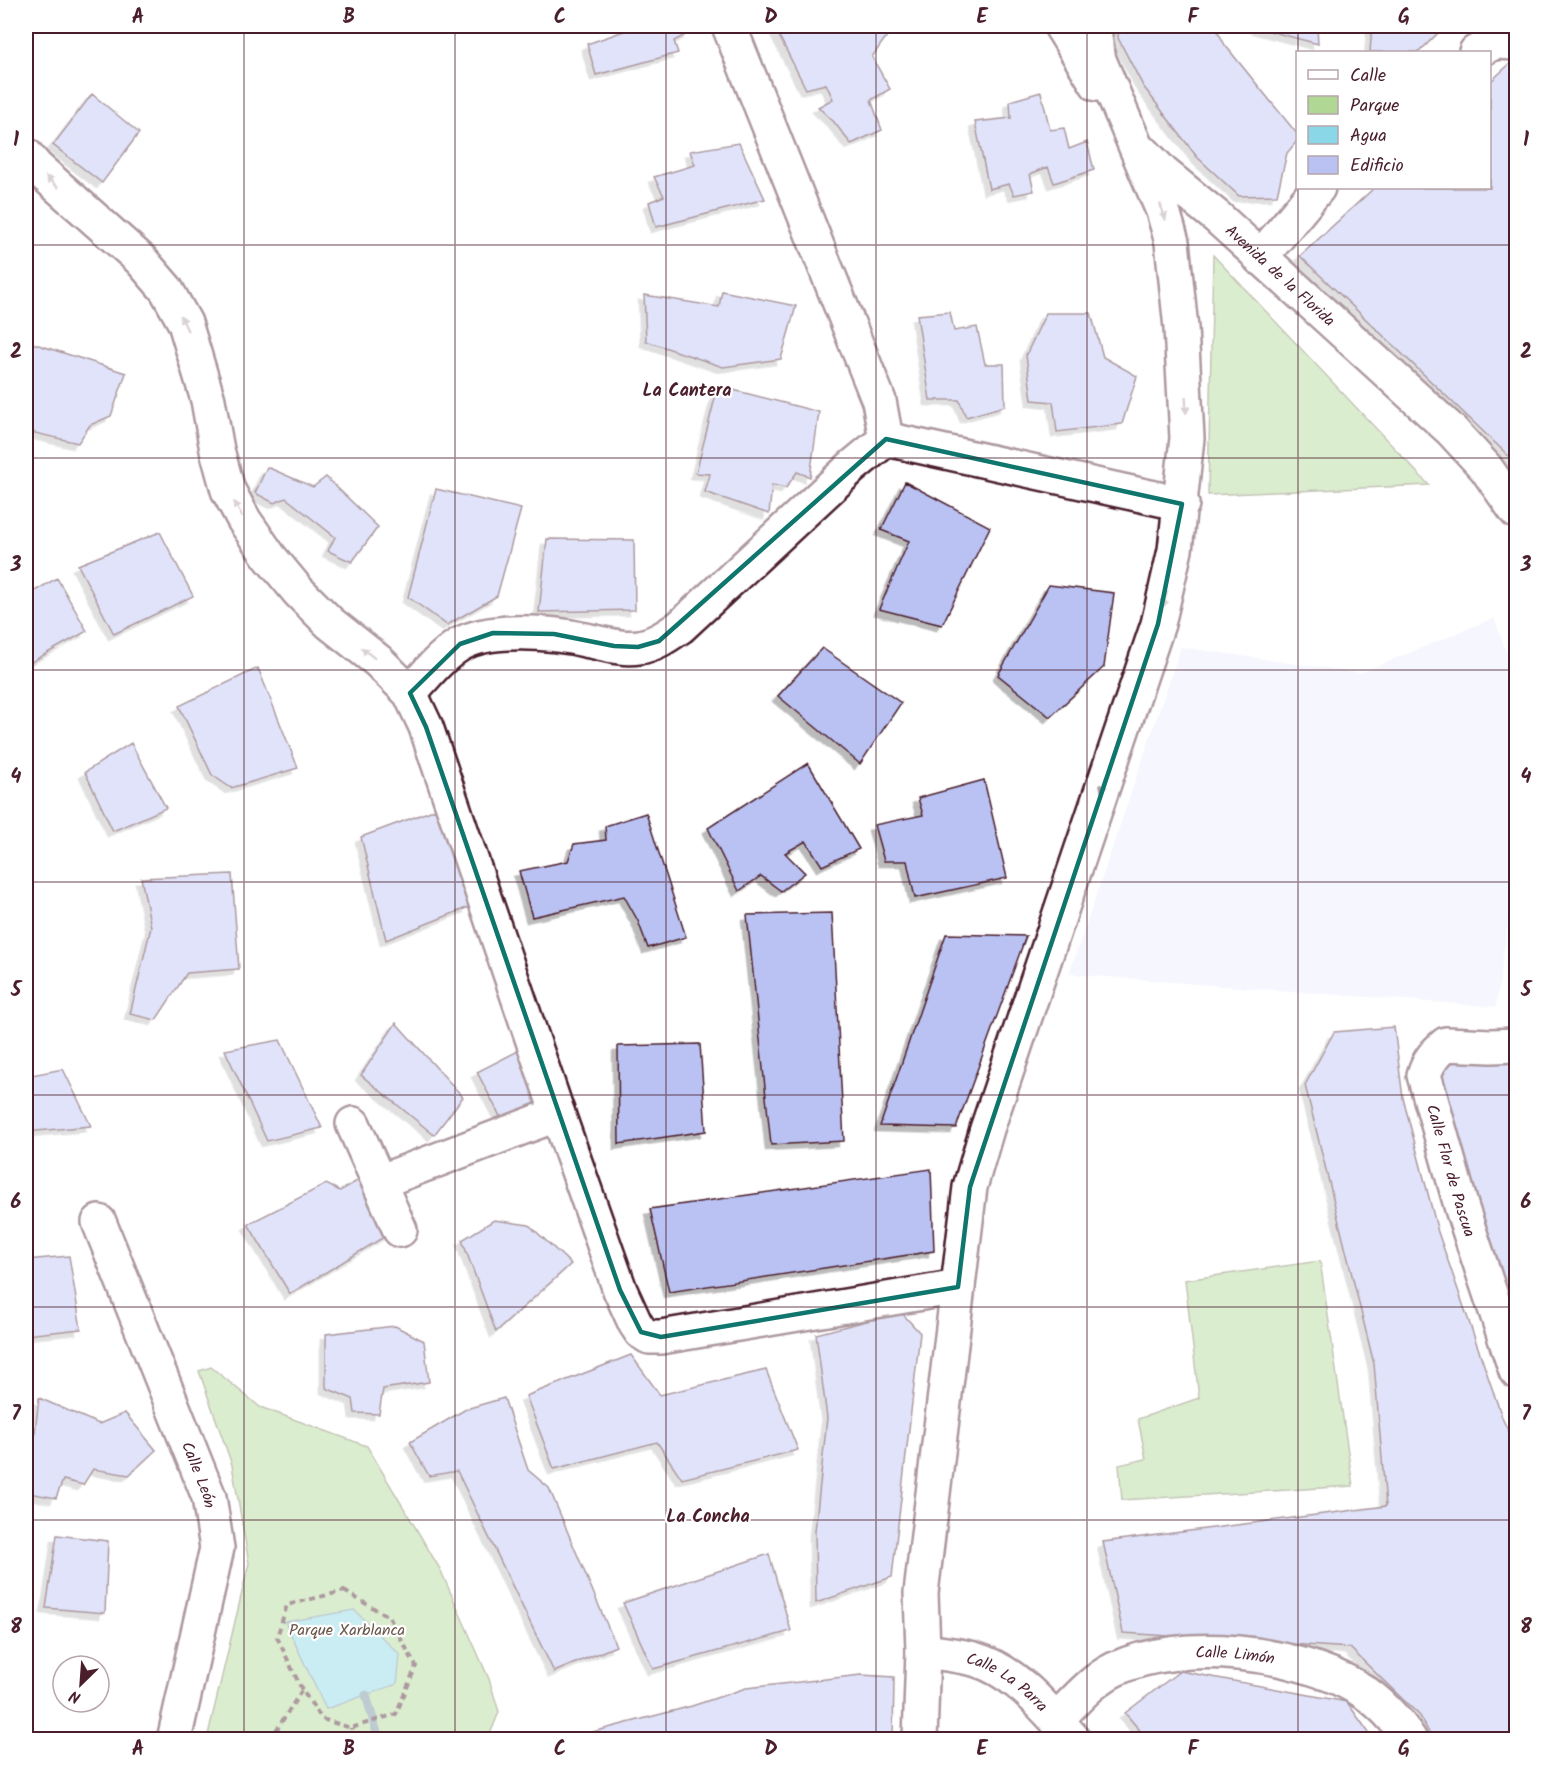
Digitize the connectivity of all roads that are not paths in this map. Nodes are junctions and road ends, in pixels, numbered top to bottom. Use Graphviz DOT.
graph roads {
  1 [pos="729,26"];
  2 [pos="1061,26"];
  3 [pos="1093,26"];
  4 [pos="1516,42"];
  5 [pos="1478,51"];
  6 [pos="1131,140"];
  7 [pos="26,155"];
  8 [pos="1317,189"];
  9 [pos="1260,258"];
  10 [pos="886,439"];
  11 [pos="1182,504"];
  12 [pos="1514,504"];
  13 [pos="410,693"];
  14 [pos="1516,1045"];
  15 [pos="558,1114"];
  16 [pos="353,1124"];
  17 [pos="379,1182"];
  18 [pos="99,1222"];
  19 [pos="400,1230"];
  20 [pos="958,1287"];
  21 [pos="1516,1371"];
  22 [pos="923,1651"];
  23 [pos="1065,1730"];
  24 [pos="174,1740"];
  25 [pos="920,1740"];
  26 [pos="1410,1740"];
  1 -- 10 [label="street"];
  2 -- 6 [label="street, Avenida de la Florida"];
  3 -- 6 [label="street"];
  4 -- 5 [label="street"];
  6 -- 9 [label="street, Avenida de la Florida"];
  6 -- 11 [label="street, one-way"];
  13 -- 7 [label="street, one-way"];
  8 -- 9 [label="street"];
  9 -- 12 [label="street, Avenida de la Florida"];
  10 -- 11 [label="street"];
  10 -- 13 [label="street"];
  11 -- 20 [label="street, one-way"];
  13 -- 15 [label="street"];
  14 -- 21 [label="street, Calle Flor de Pascua"];
  15 -- 17 [label="street"];
  15 -- 20 [label="street"];
  16 -- 17 [label="street"];
  17 -- 19 [label="street"];
  18 -- 24 [label="street, Calle León"];
  20 -- 22 [label="street"];
  22 -- 23 [label="street, Calle La Parra"];
  22 -- 25 [label="street"];
  23 -- 26 [label="street, Calle Limón"];
}
